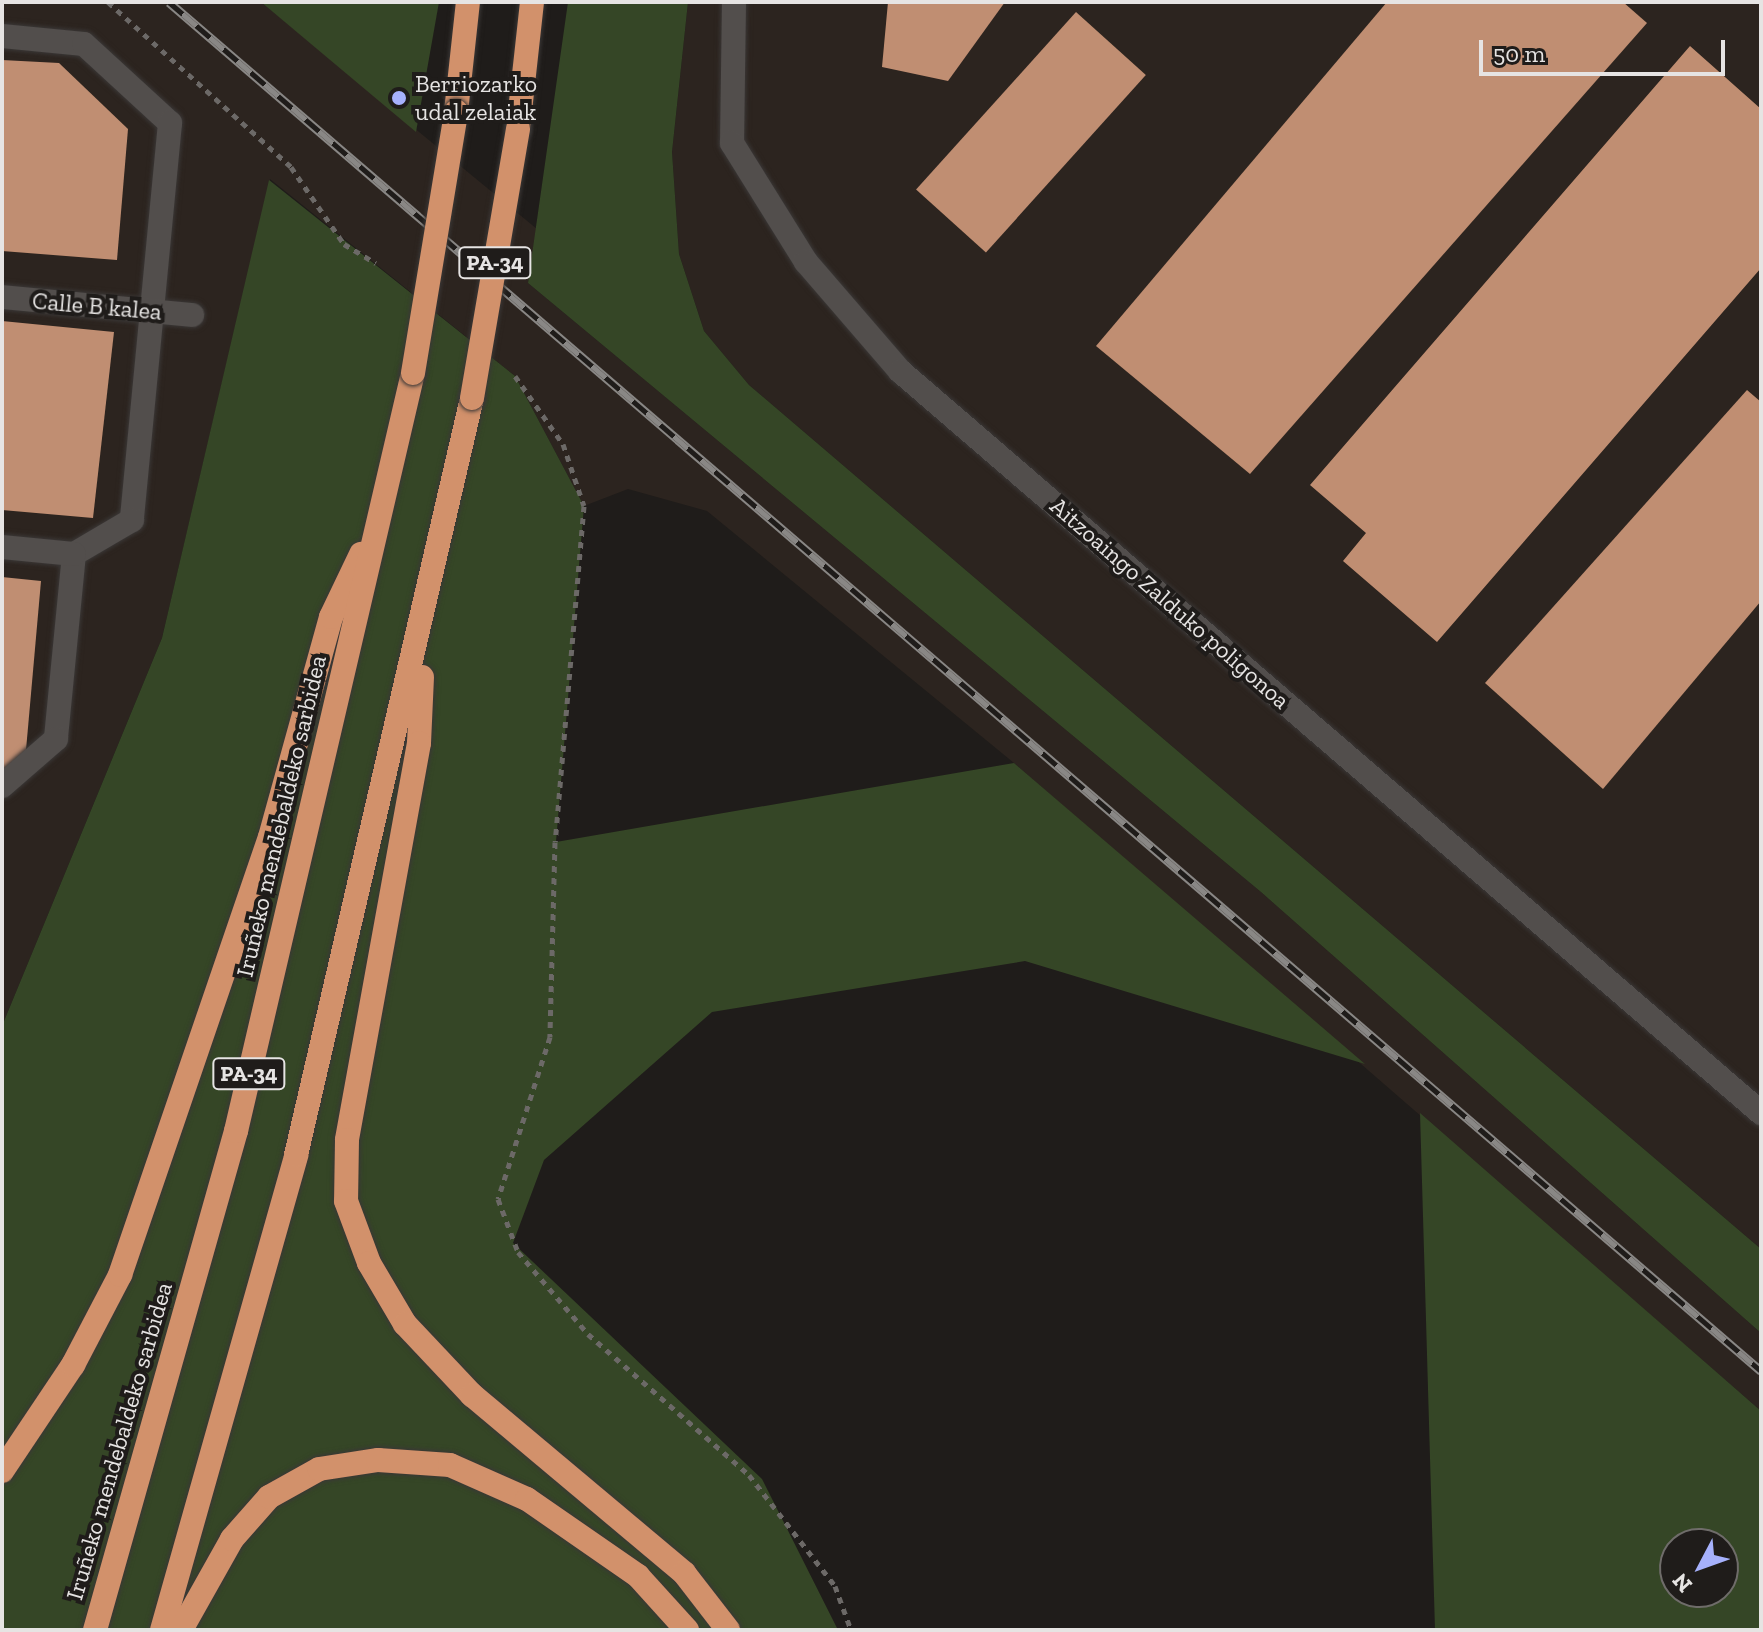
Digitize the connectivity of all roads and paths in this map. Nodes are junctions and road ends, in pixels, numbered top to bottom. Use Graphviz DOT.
graph roads {
  1 [pos="108,2"];
  2 [pos="468,2"];
  3 [pos="532,2"];
  4 [pos="734,2"];
  5 [pos="2,36"];
  6 [pos="376,263"];
  7 [pos="2,297"];
  8 [pos="154,311"];
  9 [pos="192,315"];
  10 [pos="515,376"];
  11 [pos="381,512"];
  12 [pos="2,547"];
  13 [pos="74,554"];
  14 [pos="425,619"];
  15 [pos="2,786"];
  16 [pos="1761,1113"];
  17 [pos="2,1471"];
  18 [pos="95,1630"];
  19 [pos="162,1630"];
  20 [pos="181,1630"];
  21 [pos="687,1630"];
  22 [pos="728,1630"];
  23 [pos="851,1630"];
  1 -- 6 [label="path"];
  2 -- 11 [label="highway, Iruñeko mendebaldeko sarbidea / PA-34, bridge"];
  3 -- 14 [label="highway, PA-34, bridge"];
  4 -- 16 [label="street, Aitzoaingo Zalduko poligonoa"];
  5 -- 8 [label="street"];
  7 -- 8 [label="street, Calle B kalea"];
  8 -- 9 [label="street, Calle B kalea"];
  8 -- 13 [label="street"];
  10 -- 23 [label="path"];
  11 -- 17 [label="highway"];
  11 -- 18 [label="highway, Iruñeko mendebaldeko sarbidea / PA-34"];
  12 -- 13 [label="street"];
  13 -- 15 [label="street"];
  14 -- 19 [label="highway, PA-34"];
  14 -- 22 [label="highway"];
  20 -- 21 [label="highway"];
}
